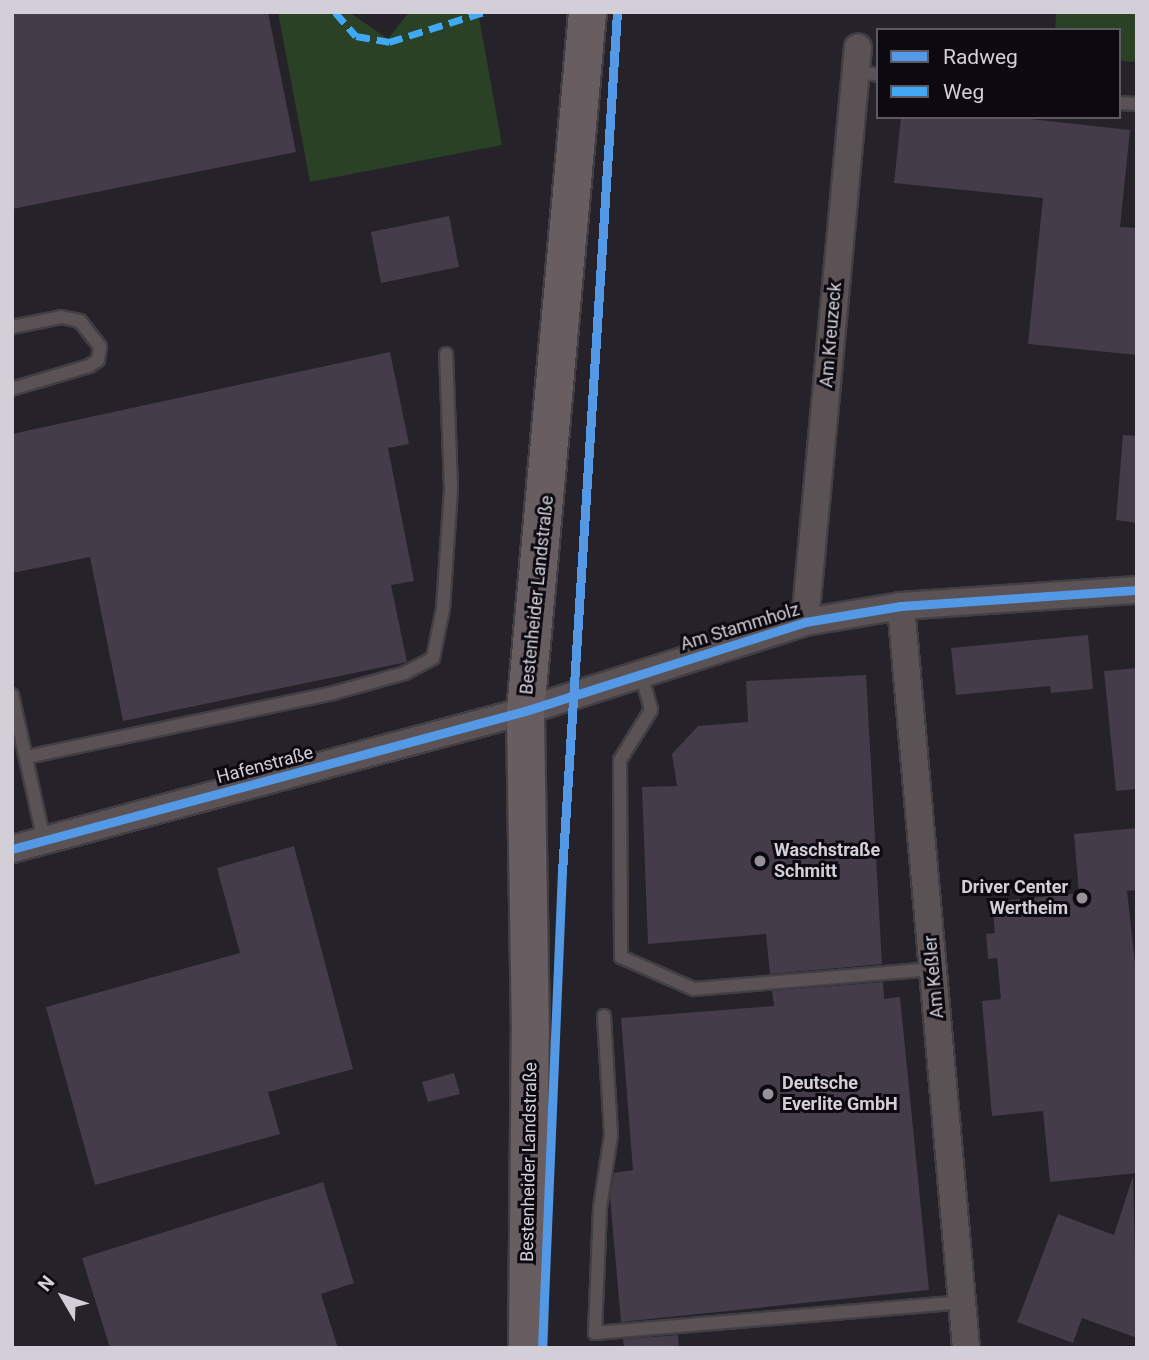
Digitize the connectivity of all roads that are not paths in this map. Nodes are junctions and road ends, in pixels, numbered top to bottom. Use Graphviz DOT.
graph roads {
  1 [pos="587,12"];
  2 [pos="864,64"];
  3 [pos="12,327"];
  4 [pos="446,354"];
  5 [pos="12,389"];
  6 [pos="1137,590"];
  7 [pos="901,606"];
  8 [pos="805,622"];
  9 [pos="641,674"];
  10 [pos="12,695"];
  11 [pos="525,710"];
  12 [pos="27,757"];
  13 [pos="44,841"];
  14 [pos="12,849"];
  15 [pos="933,969"];
  16 [pos="604,1016"];
  17 [pos="962,1302"];
  18 [pos="527,1348"];
  19 [pos="966,1348"];
  1 -- 11 [label="main road, Bestenheider Landstraße"];
  2 -- 8 [label="street, Am Kreuzeck"];
  3 -- 5 [label="lane"];
  4 -- 12 [label="lane"];
  6 -- 7 [label="street, Am Stammholz"];
  7 -- 8 [label="street, Am Stammholz"];
  7 -- 15 [label="street, Am Keßler"];
  8 -- 9 [label="street, Am Stammholz"];
  9 -- 11 [label="street, Am Stammholz"];
  9 -- 15 [label="lane"];
  10 -- 12 [label="lane"];
  11 -- 13 [label="street, Hafenstraße"];
  11 -- 18 [label="main road, Bestenheider Landstraße"];
  12 -- 13 [label="lane"];
  13 -- 14 [label="street, Hafenstraße"];
  15 -- 17 [label="street, Am Keßler"];
  16 -- 17 [label="lane"];
  17 -- 19 [label="street, Am Keßler"];
}
